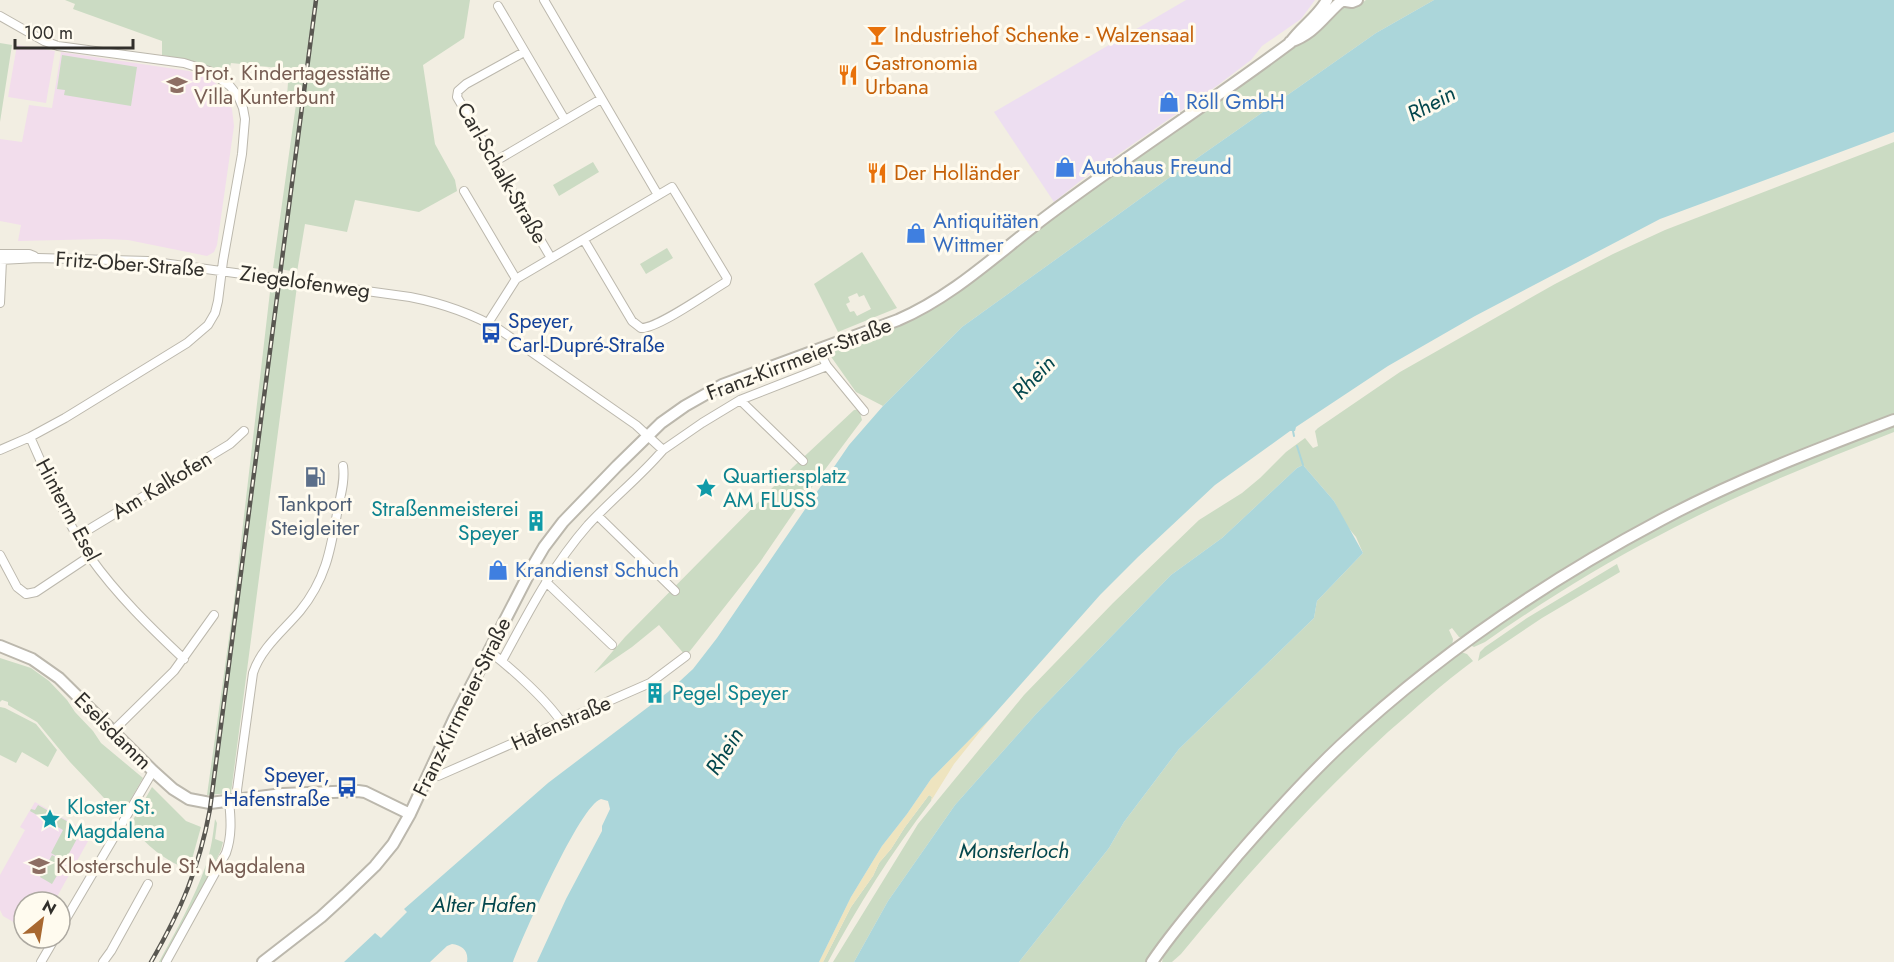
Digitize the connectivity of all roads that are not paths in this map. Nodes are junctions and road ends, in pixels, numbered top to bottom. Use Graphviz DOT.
graph roads {
  1 [pos="544,0"];
  2 [pos="1327,0"];
  3 [pos="1357,0"];
  4 [pos="1341,1"];
  5 [pos="498,6"];
  6 [pos="0,16"];
  7 [pos="1290,43"];
  8 [pos="524,52"];
  9 [pos="601,99"];
  10 [pos="565,120"];
  11 [pos="494,162"];
  12 [pos="464,191"];
  13 [pos="658,195"];
  14 [pos="584,240"];
  15 [pos="1,258"];
  16 [pos="551,258"];
  17 [pos="222,270"];
  18 [pos="516,279"];
  19 [pos="0,303"];
  20 [pos="488,323"];
  21 [pos="818,349"];
  22 [pos="827,366"];
  23 [pos="740,400"];
  24 [pos="864,411"];
  25 [pos="1894,420"];
  26 [pos="244,431"];
  27 [pos="648,436"];
  28 [pos="30,437"];
  29 [pos="0,450"];
  30 [pos="663,450"];
  31 [pos="803,461"];
  32 [pos="343,466"];
  33 [pos="598,516"];
  34 [pos="78,536"];
  35 [pos="0,555"];
  36 [pos="90,556"];
  37 [pos="546,582"];
  38 [pos="675,591"];
  39 [pos="214,615"];
  40 [pos="612,645"];
  41 [pos="0,646"];
  42 [pos="489,651"];
  43 [pos="686,656"];
  44 [pos="184,658"];
  45 [pos="502,661"];
  46 [pos="562,723"];
  47 [pos="113,731"];
  48 [pos="153,771"];
  49 [pos="429,773"];
  50 [pos="233,801"];
  51 [pos="410,814"];
  52 [pos="148,884"];
  53 [pos="72,909"];
  54 [pos="103,962"];
  55 [pos="166,962"];
  56 [pos="262,962"];
  57 [pos="1152,962"];
  1 -- 9 [label="street"];
  2 -- 7 [label="street, Franz-Kirrmeier-Straße"];
  3 -- 4 [label="street, Franz-Kirrmeier-Straße"];
  4 -- 7 [label="street, Franz-Kirrmeier-Straße"];
  5 -- 8 [label="street"];
  6 -- 17 [label="street"];
  7 -- 21 [label="street, Franz-Kirrmeier-Straße"];
  8 -- 10 [label="street"];
  8 -- 11 [label="street, Carl-Schalk-Straße"];
  9 -- 10 [label="street"];
  9 -- 13 [label="street"];
  10 -- 11 [label="street"];
  11 -- 16 [label="street, Carl-Schalk-Straße"];
  12 -- 18 [label="street"];
  13 -- 14 [label="street"];
  13 -- 14 [label="street"];
  14 -- 16 [label="street"];
  15 -- 17 [label="street, Fritz-Ober-Straße"];
  15 -- 19 [label="street"];
  16 -- 18 [label="street"];
  17 -- 20 [label="street, Ziegelofenweg"];
  17 -- 28 [label="street, Ziegelofenweg"];
  18 -- 20 [label="street"];
  20 -- 27 [label="street, Ziegelofenweg"];
  21 -- 22 [label="street"];
  21 -- 27 [label="street, Franz-Kirrmeier-Straße"];
  22 -- 23 [label="street"];
  22 -- 24 [label="street"];
  23 -- 30 [label="street"];
  23 -- 31 [label="street"];
  25 -- 57 [label="street"];
  26 -- 34 [label="street, Am Kalkofen"];
  27 -- 30 [label="street, Ziegelofenweg"];
  27 -- 42 [label="street, Franz-Kirrmeier-Straße"];
  28 -- 29 [label="street, Ziegelofenweg"];
  28 -- 34 [label="street, Hinterm Esel"];
  30 -- 33 [label="street"];
  32 -- 50 [label="street"];
  33 -- 37 [label="street"];
  33 -- 38 [label="street"];
  34 -- 36 [label="street, Hinterm Esel"];
  35 -- 36 [label="street"];
  36 -- 44 [label="street, Hinterm Esel"];
  37 -- 40 [label="street"];
  37 -- 45 [label="street"];
  39 -- 44 [label="street"];
  41 -- 47 [label="street, Eselsdamm"];
  42 -- 45 [label="street"];
  42 -- 49 [label="street, Franz-Kirrmeier-Straße"];
  43 -- 46 [label="street, Hafenstraße"];
  44 -- 47 [label="street"];
  45 -- 46 [label="street"];
  46 -- 49 [label="street, Hafenstraße"];
  47 -- 48 [label="street, Eselsdamm"];
  48 -- 50 [label="street, Eselsdamm"];
  48 -- 53 [label="street"];
  49 -- 51 [label="street, Franz-Kirrmeier-Straße"];
  50 -- 51 [label="street, Eselsdamm"];
  50 -- 55 [label="street"];
  51 -- 56 [label="street"];
  52 -- 54 [label="street"];
}
